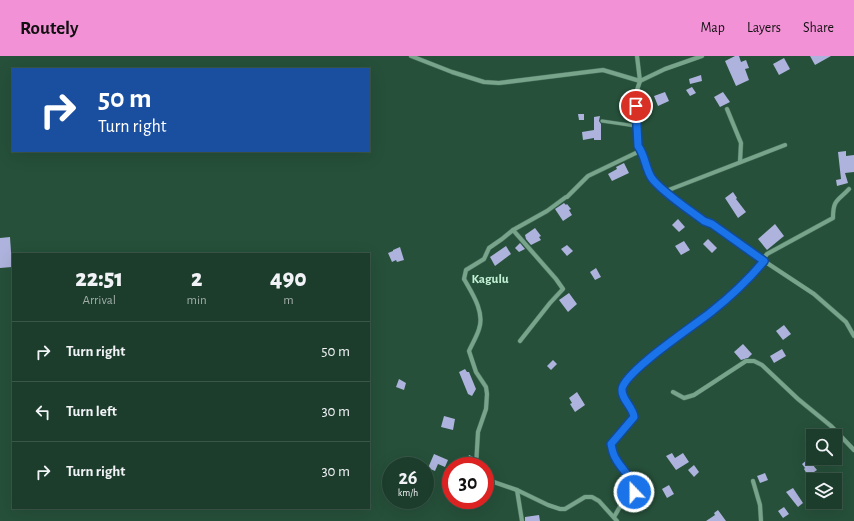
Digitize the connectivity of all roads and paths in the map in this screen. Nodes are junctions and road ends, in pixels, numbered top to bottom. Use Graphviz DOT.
graph roads {
  1 [pos="410,56"];
  2 [pos="637,56"];
  3 [pos="702,56"];
  4 [pos="640,81"];
  5 [pos="727,109"];
  6 [pos="602,121"];
  7 [pos="636,126"];
  8 [pos="785,145"];
  9 [pos="642,150"];
  10 [pos="740,162"];
  11 [pos="849,189"];
  12 [pos="666,191"];
  13 [pos="513,230"];
  14 [pos="764,261"];
  15 [pos="854,336"];
  16 [pos="520,341"];
  17 [pos="673,392"];
  18 [pos="854,450"];
  19 [pos="477,457"];
  20 [pos="753,481"];
  21 [pos="494,482"];
  22 [pos="517,490"];
  23 [pos="614,517"];
  24 [pos="522,521"];
  25 [pos="617,521"];
  26 [pos="761,521"];
  1 -- 4 [label="street"];
  2 -- 4 [label="street"];
  3 -- 4 [label="street"];
  4 -- 7 [label="street"];
  5 -- 10 [label="street"];
  6 -- 7 [label="lane"];
  7 -- 9 [label="street"];
  8 -- 10 [label="street"];
  9 -- 12 [label="street"];
  9 -- 13 [label="street"];
  10 -- 12 [label="street"];
  11 -- 14 [label="street"];
  12 -- 14 [label="street"];
  13 -- 16 [label="street"];
  13 -- 19 [label="street"];
  14 -- 15 [label="street"];
  14 -- 23 [label="street"];
  17 -- 18 [label="street"];
  20 -- 26 [label="street"];
  21 -- 22 [label="street"];
  22 -- 23 [label="street"];
  22 -- 24 [label="street"];
  23 -- 25 [label="street"];
}
